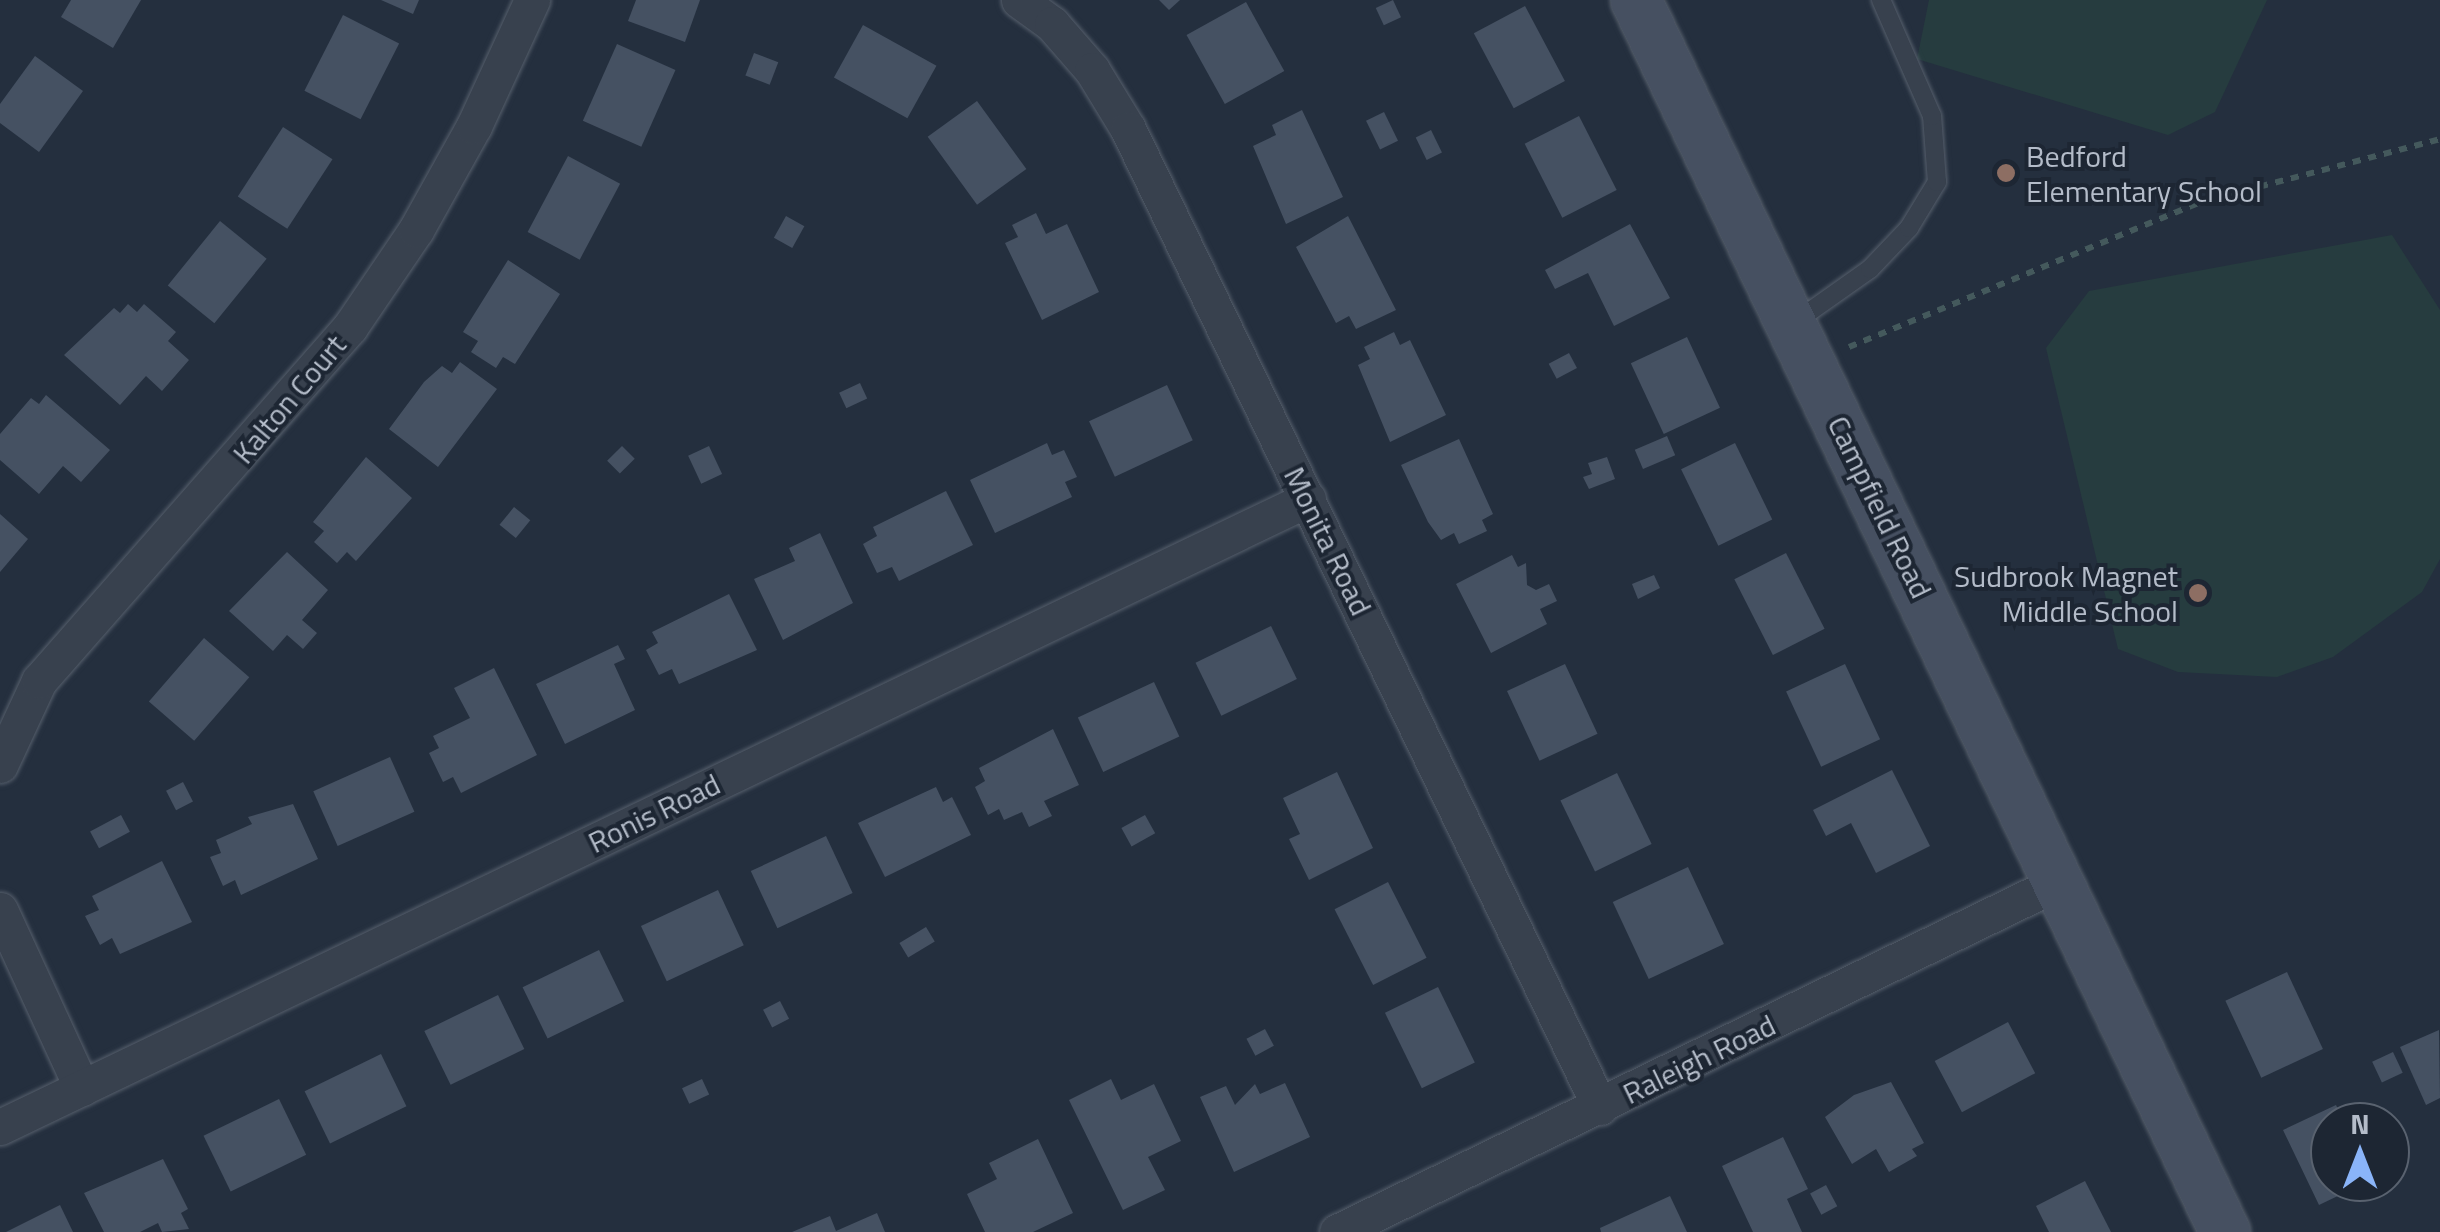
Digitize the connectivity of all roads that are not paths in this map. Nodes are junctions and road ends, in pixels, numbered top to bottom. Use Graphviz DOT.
graph roads {
  1 [pos="532,0"];
  2 [pos="1019,0"];
  3 [pos="1636,0"];
  4 [pos="1882,0"];
  5 [pos="1801,344"];
  6 [pos="1308,500"];
  7 [pos="0,765"];
  8 [pos="2060,882"];
  9 [pos="0,910"];
  10 [pos="82,1088"];
  11 [pos="1600,1107"];
  12 [pos="0,1127"];
  13 [pos="1337,1232"];
  14 [pos="2225,1232"];
  1 -- 7 [label="street, Kalton Court"];
  2 -- 6 [label="street, Monita Road"];
  3 -- 5 [label="street, Campfield Road"];
  4 -- 5 [label="lane"];
  5 -- 8 [label="street, Campfield Road"];
  6 -- 10 [label="street, Ronis Road"];
  6 -- 11 [label="street, Monita Road"];
  8 -- 11 [label="street, Raleigh Road"];
  8 -- 14 [label="street, Campfield Road"];
  9 -- 10 [label="street"];
  10 -- 12 [label="street, Ronis Road"];
  11 -- 13 [label="street, Raleigh Road"];
}
